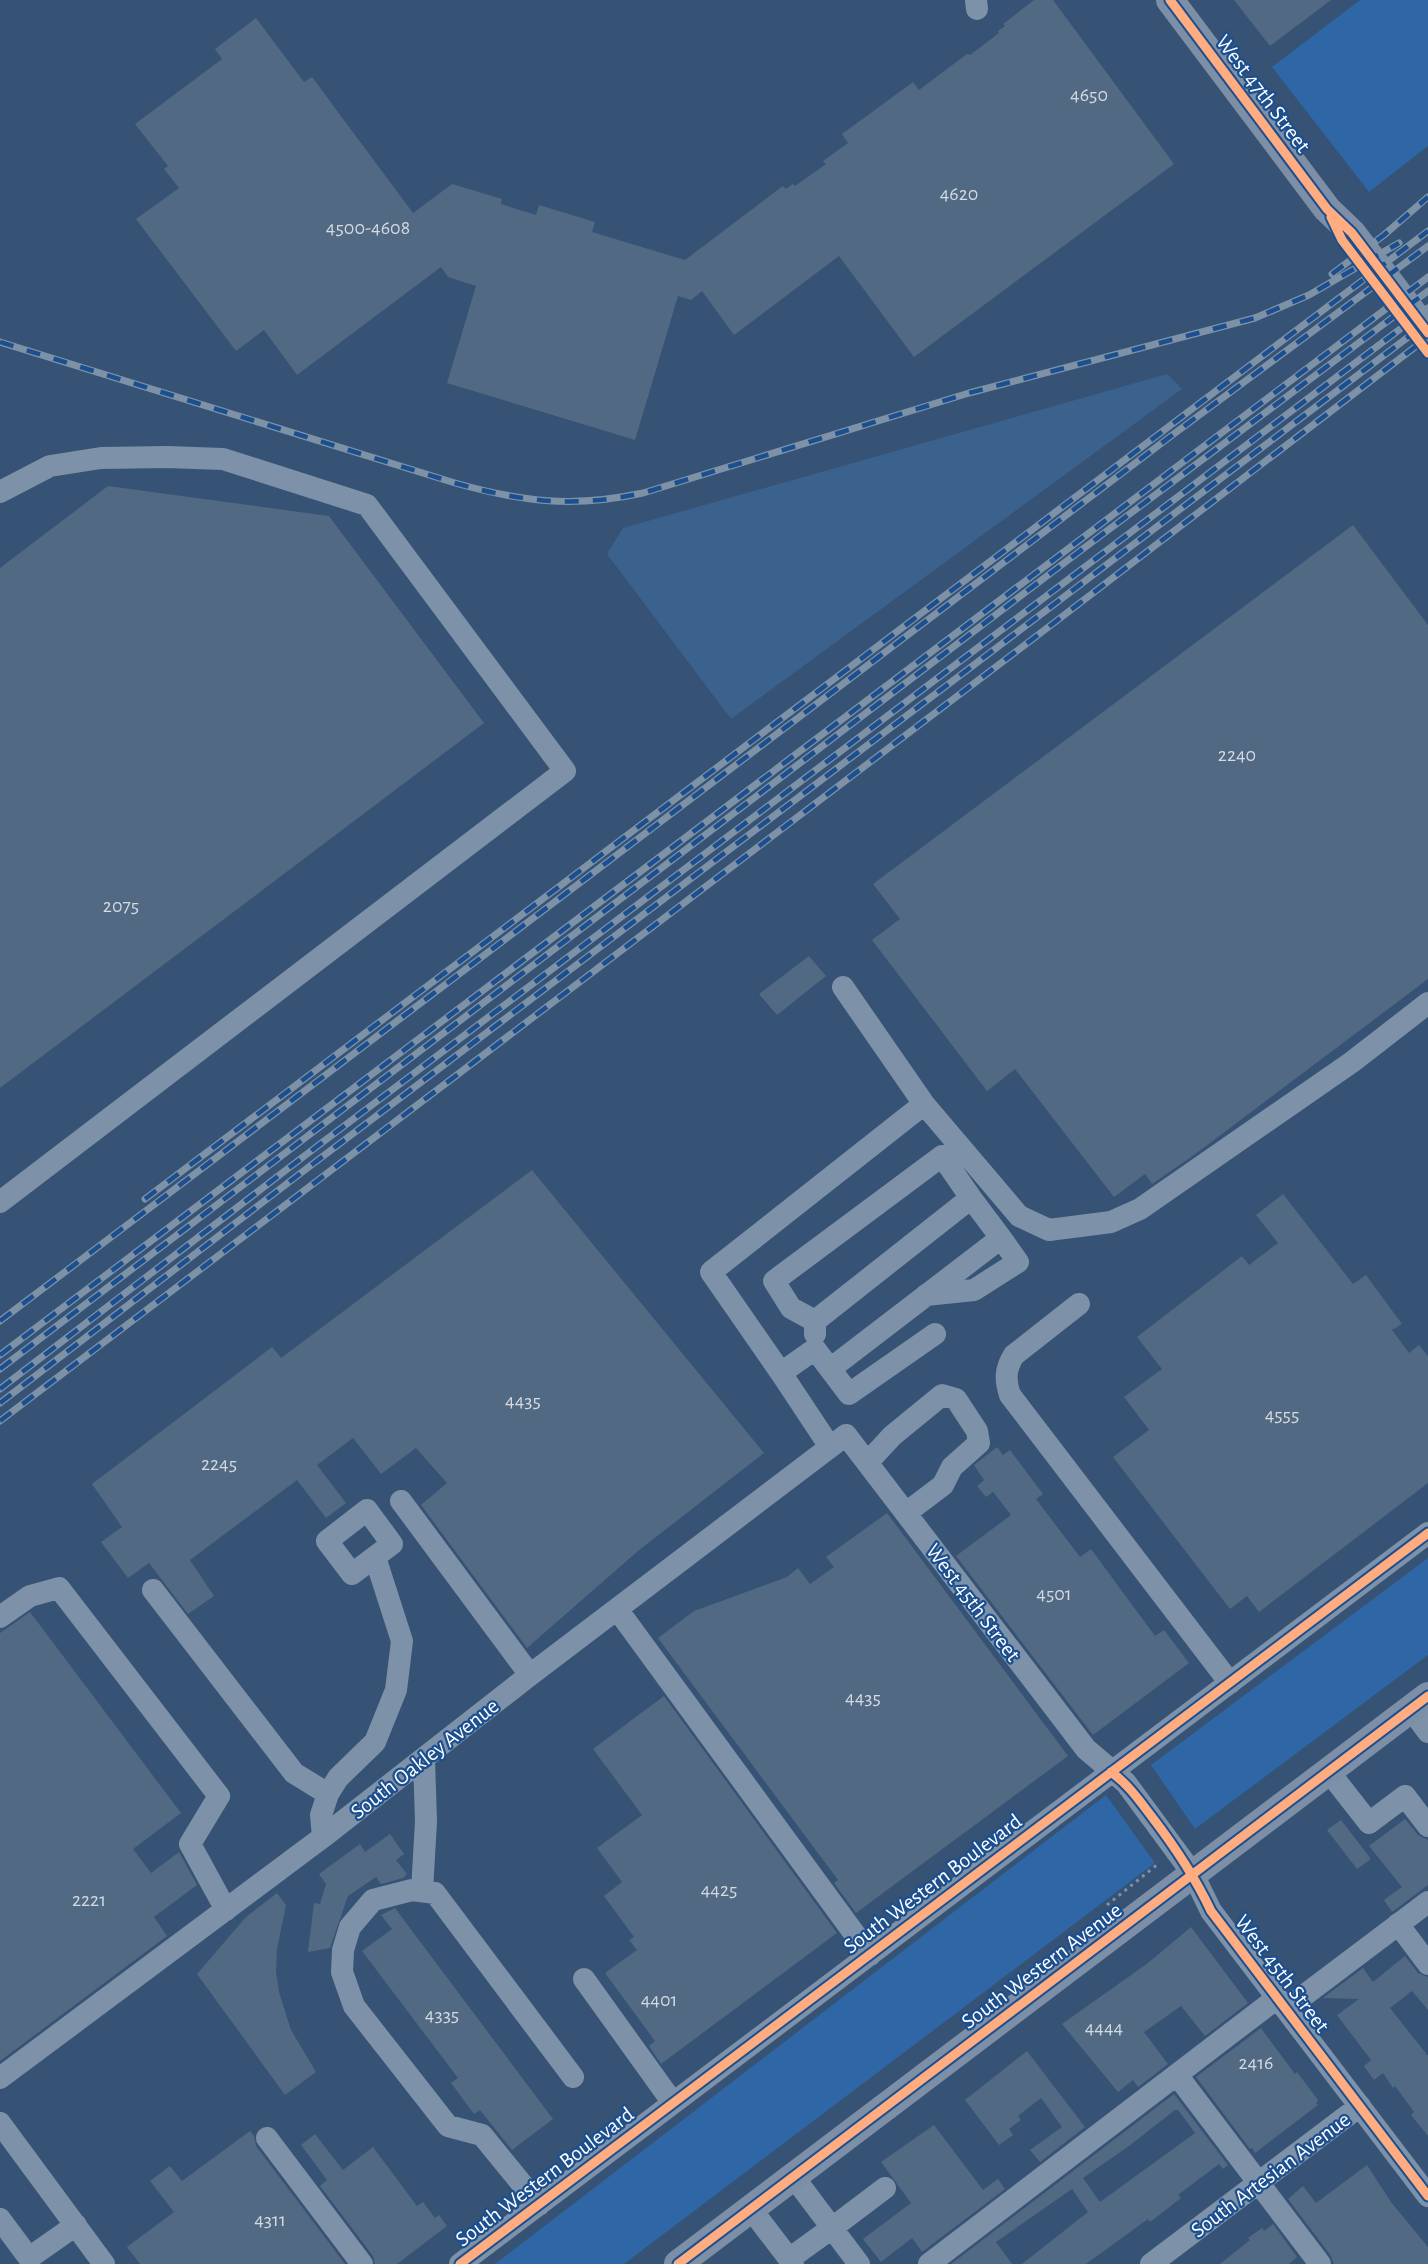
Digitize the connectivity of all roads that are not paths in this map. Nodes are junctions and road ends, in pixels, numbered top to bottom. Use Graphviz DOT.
graph roads {
  1 [pos="1170,0"];
  2 [pos="1327,209"];
  3 [pos="1428,333"];
  4 [pos="1428,353"];
  5 [pos="0,492"];
  6 [pos="843,987"];
  7 [pos="1428,1003"];
  8 [pos="924,1104"];
  9 [pos="971,1198"];
  10 [pos="0,1202"];
  11 [pos="1079,1304"];
  12 [pos="814,1321"];
  13 [pos="935,1334"];
  14 [pos="815,1348"];
  15 [pos="830,1369"];
  16 [pos="782,1373"];
  17 [pos="838,1441"];
  18 [pos="868,1462"];
  19 [pos="401,1502"];
  20 [pos="906,1513"];
  21 [pos="1428,1533"];
  22 [pos="375,1557"];
  23 [pos="153,1590"];
  24 [pos="616,1609"];
  25 [pos="0,1617"];
  26 [pos="530,1675"];
  27 [pos="1230,1683"];
  28 [pos="1419,1703"];
  29 [pos="1428,1732"];
  30 [pos="424,1759"];
  31 [pos="1111,1772"];
  32 [pos="1329,1772"];
  33 [pos="328,1794"];
  34 [pos="1428,1826"];
  35 [pos="323,1837"];
  36 [pos="1193,1874"];
  37 [pos="422,1891"];
  38 [pos="1428,1902"];
  39 [pos="226,1910"];
  40 [pos="1398,1924"];
  41 [pos="870,1954"];
  42 [pos="1428,1964"];
  43 [pos="584,1979"];
  44 [pos="1282,2003"];
  45 [pos="1177,2075"];
  46 [pos="0,2078"];
  47 [pos="573,2078"];
  48 [pos="673,2103"];
  49 [pos="1360,2106"];
  50 [pos="0,2123"];
  51 [pos="267,2138"];
  52 [pos="794,2176"];
  53 [pos="1258,2183"];
  54 [pos="885,2188"];
  55 [pos="1428,2196"];
  56 [pos="538,2205"];
  57 [pos="751,2209"];
  58 [pos="0,2218"];
  59 [pos="76,2225"];
  60 [pos="832,2228"];
  61 [pos="26,2261"];
  62 [pos="791,2262"];
  63 [pos="105,2264"];
  64 [pos="362,2264"];
  65 [pos="460,2264"];
  66 [pos="678,2264"];
  67 [pos="860,2264"];
  68 [pos="929,2264"];
  69 [pos="1151,2264"];
  70 [pos="1320,2264"];
  1 -- 2 [label="main road, West 47th Street"];
  2 -- 3 [label="main road, West 47th Street"];
  2 -- 4 [label="main road, West 47th Street"];
  5 -- 10 [label="street"];
  6 -- 8 [label="street"];
  7 -- 8 [label="street"];
  8 -- 16 [label="street, West 45th Street"];
  9 -- 12 [label="street"];
  9 -- 12 [label="street"];
  9 -- 15 [label="street"];
  11 -- 27 [label="street"];
  12 -- 14 [label="street"];
  13 -- 15 [label="street"];
  14 -- 15 [label="street"];
  14 -- 16 [label="street"];
  16 -- 17 [label="street, West 45th Street"];
  17 -- 18 [label="street, West 45th Street"];
  17 -- 24 [label="street, South Oakley Avenue"];
  18 -- 20 [label="street, West 45th Street"];
  18 -- 20 [label="street"];
  19 -- 26 [label="street"];
  20 -- 31 [label="street, West 45th Street"];
  21 -- 27 [label="street, South Western Boulevard"];
  22 -- 33 [label="street"];
  23 -- 33 [label="street"];
  24 -- 26 [label="street, South Oakley Avenue"];
  24 -- 41 [label="street"];
  25 -- 39 [label="street"];
  26 -- 30 [label="street, South Oakley Avenue"];
  27 -- 31 [label="street, South Western Boulevard"];
  28 -- 29 [label="street"];
  28 -- 32 [label="main road, South Western Avenue"];
  30 -- 35 [label="street, South Oakley Avenue"];
  30 -- 37 [label="street"];
  31 -- 36 [label="street, West 45th Street"];
  31 -- 41 [label="street, South Western Boulevard"];
  32 -- 34 [label="street"];
  32 -- 36 [label="main road, South Western Avenue"];
  33 -- 35 [label="street"];
  35 -- 39 [label="street, South Oakley Avenue"];
  36 -- 44 [label="street, West 45th Street"];
  36 -- 52 [label="main road, South Western Avenue"];
  37 -- 47 [label="street"];
  37 -- 56 [label="street"];
  38 -- 40 [label="street"];
  39 -- 46 [label="street, South Oakley Avenue"];
  40 -- 42 [label="street"];
  40 -- 44 [label="street"];
  41 -- 48 [label="street, South Western Boulevard"];
  43 -- 48 [label="street"];
  44 -- 45 [label="street"];
  44 -- 49 [label="street, West 45th Street"];
  45 -- 53 [label="street"];
  45 -- 68 [label="street"];
  48 -- 56 [label="street, South Western Boulevard"];
  49 -- 53 [label="street, South Artesian Avenue"];
  49 -- 55 [label="street, West 45th Street"];
  50 -- 59 [label="street"];
  51 -- 64 [label="street"];
  52 -- 57 [label="main road, South Western Avenue"];
  52 -- 60 [label="street"];
  53 -- 69 [label="street, South Artesian Avenue"];
  53 -- 70 [label="street"];
  54 -- 60 [label="street"];
  56 -- 65 [label="street, South Western Boulevard"];
  57 -- 62 [label="street"];
  57 -- 66 [label="main road, South Western Avenue"];
  58 -- 61 [label="street"];
  59 -- 61 [label="street"];
  59 -- 63 [label="street"];
  60 -- 62 [label="street"];
  60 -- 67 [label="street"];
}
